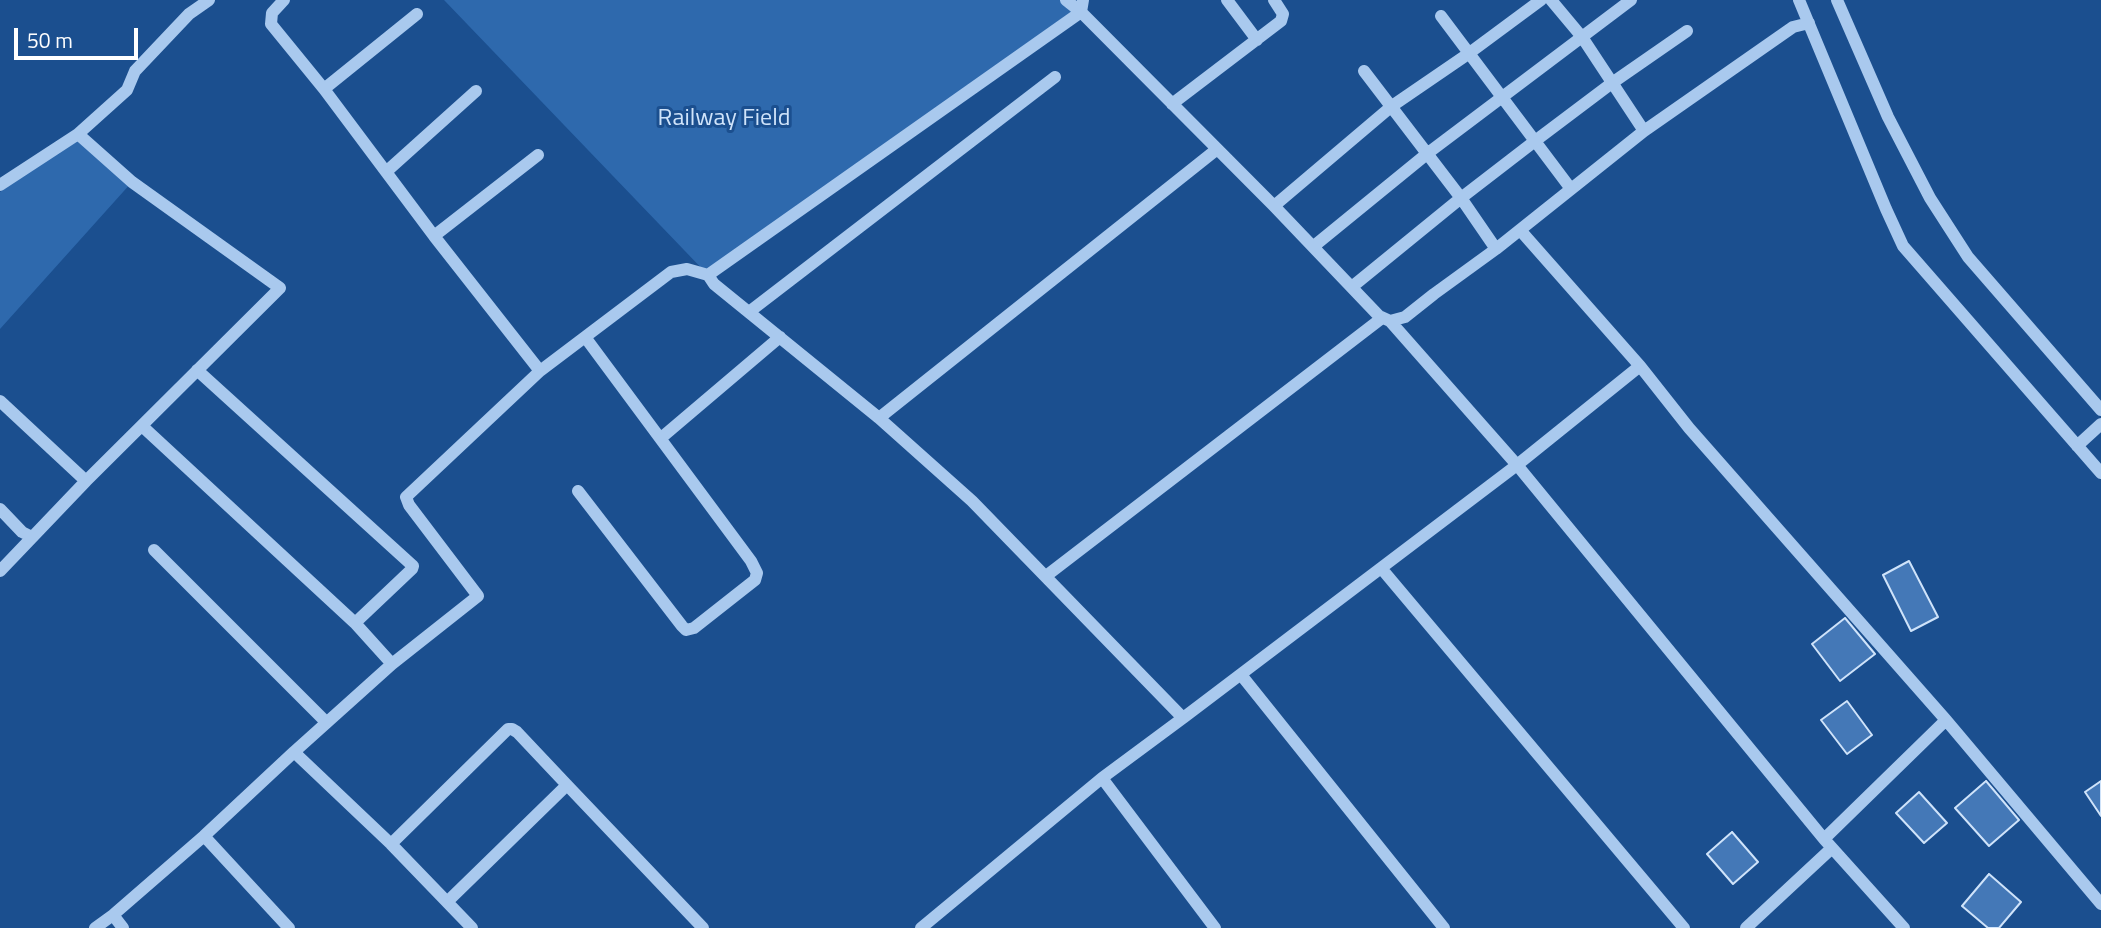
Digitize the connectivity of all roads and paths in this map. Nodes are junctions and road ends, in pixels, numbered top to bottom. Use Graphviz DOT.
graph roads {
  1 [pos="209,0"];
  2 [pos="284,0"];
  3 [pos="1066,0"];
  4 [pos="1227,0"];
  5 [pos="1274,0"];
  6 [pos="1541,0"];
  7 [pos="1552,0"];
  8 [pos="1631,0"];
  9 [pos="1799,0"];
  10 [pos="1837,0"];
  11 [pos="1082,6"];
  12 [pos="416,14"];
  13 [pos="1441,16"];
  14 [pos="1808,23"];
  15 [pos="1688,31"];
  16 [pos="1582,37"];
  17 [pos="1256,40"];
  18 [pos="1468,54"];
  19 [pos="1364,71"];
  20 [pos="1055,77"];
  21 [pos="1612,83"];
  22 [pos="324,89"];
  23 [pos="476,91"];
  24 [pos="1503,96"];
  25 [pos="1172,104"];
  26 [pos="1392,106"];
  27 [pos="1644,131"];
  28 [pos="78,134"];
  29 [pos="1535,141"];
  30 [pos="1216,150"];
  31 [pos="1428,153"];
  32 [pos="538,155"];
  33 [pos="387,171"];
  34 [pos="0,186"];
  35 [pos="1571,189"];
  36 [pos="1461,198"];
  37 [pos="1274,206"];
  38 [pos="1520,230"];
  39 [pos="434,236"];
  40 [pos="1314,246"];
  41 [pos="1496,249"];
  42 [pos="708,275"];
  43 [pos="1353,286"];
  44 [pos="749,312"];
  45 [pos="1386,319"];
  46 [pos="585,337"];
  47 [pos="780,337"];
  48 [pos="1640,366"];
  49 [pos="197,370"];
  50 [pos="540,371"];
  51 [pos="0,401"];
  52 [pos="2101,410"];
  53 [pos="879,418"];
  54 [pos="2101,424"];
  55 [pos="142,426"];
  56 [pos="661,438"];
  57 [pos="2077,446"];
  58 [pos="1517,466"];
  59 [pos="2101,473"];
  60 [pos="86,481"];
  61 [pos="578,491"];
  62 [pos="0,509"];
  63 [pos="32,537"];
  64 [pos="154,550"];
  65 [pos="1381,568"];
  66 [pos="0,571"];
  67 [pos="1046,576"];
  68 [pos="355,623"];
  69 [pos="392,664"];
  70 [pos="1242,676"];
  71 [pos="1183,718"];
  72 [pos="1946,720"];
  73 [pos="326,722"];
  74 [pos="294,752"];
  75 [pos="1102,778"];
  76 [pos="567,785"];
  77 [pos="204,836"];
  78 [pos="1828,843"];
  79 [pos="391,844"];
  80 [pos="447,902"];
  81 [pos="2101,904"];
  82 [pos="113,915"];
  83 [pos="95,928"];
  84 [pos="123,928"];
  85 [pos="289,928"];
  86 [pos="472,928"];
  87 [pos="703,928"];
  88 [pos="920,928"];
  89 [pos="1215,928"];
  90 [pos="1444,928"];
  91 [pos="1684,928"];
  92 [pos="1746,928"];
  93 [pos="1904,928"];
  1 -- 28 [label="street"];
  2 -- 22 [label="street"];
  3 -- 11 [label="street"];
  4 -- 17 [label="street"];
  5 -- 17 [label="street"];
  6 -- 18 [label="street"];
  7 -- 16 [label="street"];
  8 -- 16 [label="street"];
  9 -- 14 [label="street"];
  10 -- 52 [label="street"];
  11 -- 25 [label="street"];
  11 -- 42 [label="street"];
  12 -- 22 [label="street"];
  13 -- 18 [label="street"];
  14 -- 27 [label="street"];
  14 -- 57 [label="street"];
  15 -- 21 [label="street"];
  16 -- 21 [label="street"];
  16 -- 24 [label="street"];
  17 -- 25 [label="street"];
  18 -- 24 [label="street"];
  18 -- 26 [label="street"];
  19 -- 26 [label="street"];
  20 -- 44 [label="street"];
  21 -- 27 [label="street"];
  21 -- 29 [label="street"];
  22 -- 33 [label="street"];
  23 -- 33 [label="street"];
  24 -- 29 [label="street"];
  24 -- 31 [label="street"];
  25 -- 30 [label="street"];
  26 -- 31 [label="street"];
  26 -- 37 [label="street"];
  27 -- 35 [label="street"];
  28 -- 34 [label="street"];
  28 -- 49 [label="street"];
  29 -- 35 [label="street"];
  29 -- 36 [label="street"];
  30 -- 37 [label="street"];
  30 -- 53 [label="street"];
  31 -- 36 [label="street"];
  31 -- 40 [label="street"];
  32 -- 39 [label="street"];
  33 -- 39 [label="street"];
  35 -- 38 [label="street"];
  36 -- 41 [label="street"];
  36 -- 43 [label="street"];
  37 -- 40 [label="street"];
  38 -- 41 [label="street"];
  38 -- 48 [label="street"];
  39 -- 50 [label="street"];
  40 -- 43 [label="street"];
  41 -- 45 [label="street"];
  42 -- 44 [label="street"];
  42 -- 46 [label="street"];
  43 -- 45 [label="street"];
  44 -- 47 [label="street"];
  45 -- 58 [label="street"];
  45 -- 67 [label="street"];
  46 -- 50 [label="street"];
  46 -- 56 [label="street"];
  47 -- 53 [label="street"];
  47 -- 56 [label="street"];
  48 -- 58 [label="street"];
  48 -- 72 [label="street"];
  49 -- 55 [label="street"];
  49 -- 68 [label="street"];
  50 -- 69 [label="street"];
  51 -- 60 [label="street"];
  53 -- 67 [label="street"];
  54 -- 57 [label="street"];
  55 -- 60 [label="street"];
  55 -- 68 [label="street"];
  56 -- 61 [label="street"];
  57 -- 59 [label="street"];
  58 -- 65 [label="street"];
  58 -- 78 [label="street"];
  60 -- 63 [label="street"];
  62 -- 63 [label="street"];
  63 -- 66 [label="street"];
  64 -- 73 [label="street"];
  65 -- 70 [label="street"];
  65 -- 91 [label="street"];
  67 -- 71 [label="street"];
  68 -- 69 [label="street"];
  69 -- 73 [label="street"];
  70 -- 71 [label="street"];
  70 -- 90 [label="street"];
  71 -- 75 [label="street"];
  72 -- 78 [label="street"];
  72 -- 81 [label="street"];
  73 -- 74 [label="street"];
  74 -- 77 [label="street"];
  74 -- 79 [label="street"];
  75 -- 88 [label="street"];
  75 -- 89 [label="street"];
  76 -- 79 [label="street"];
  76 -- 80 [label="street"];
  76 -- 87 [label="street"];
  77 -- 82 [label="street"];
  77 -- 85 [label="street"];
  78 -- 92 [label="street"];
  78 -- 93 [label="street"];
  79 -- 80 [label="street"];
  80 -- 86 [label="street"];
  82 -- 83 [label="street"];
  82 -- 84 [label="street"];
}
